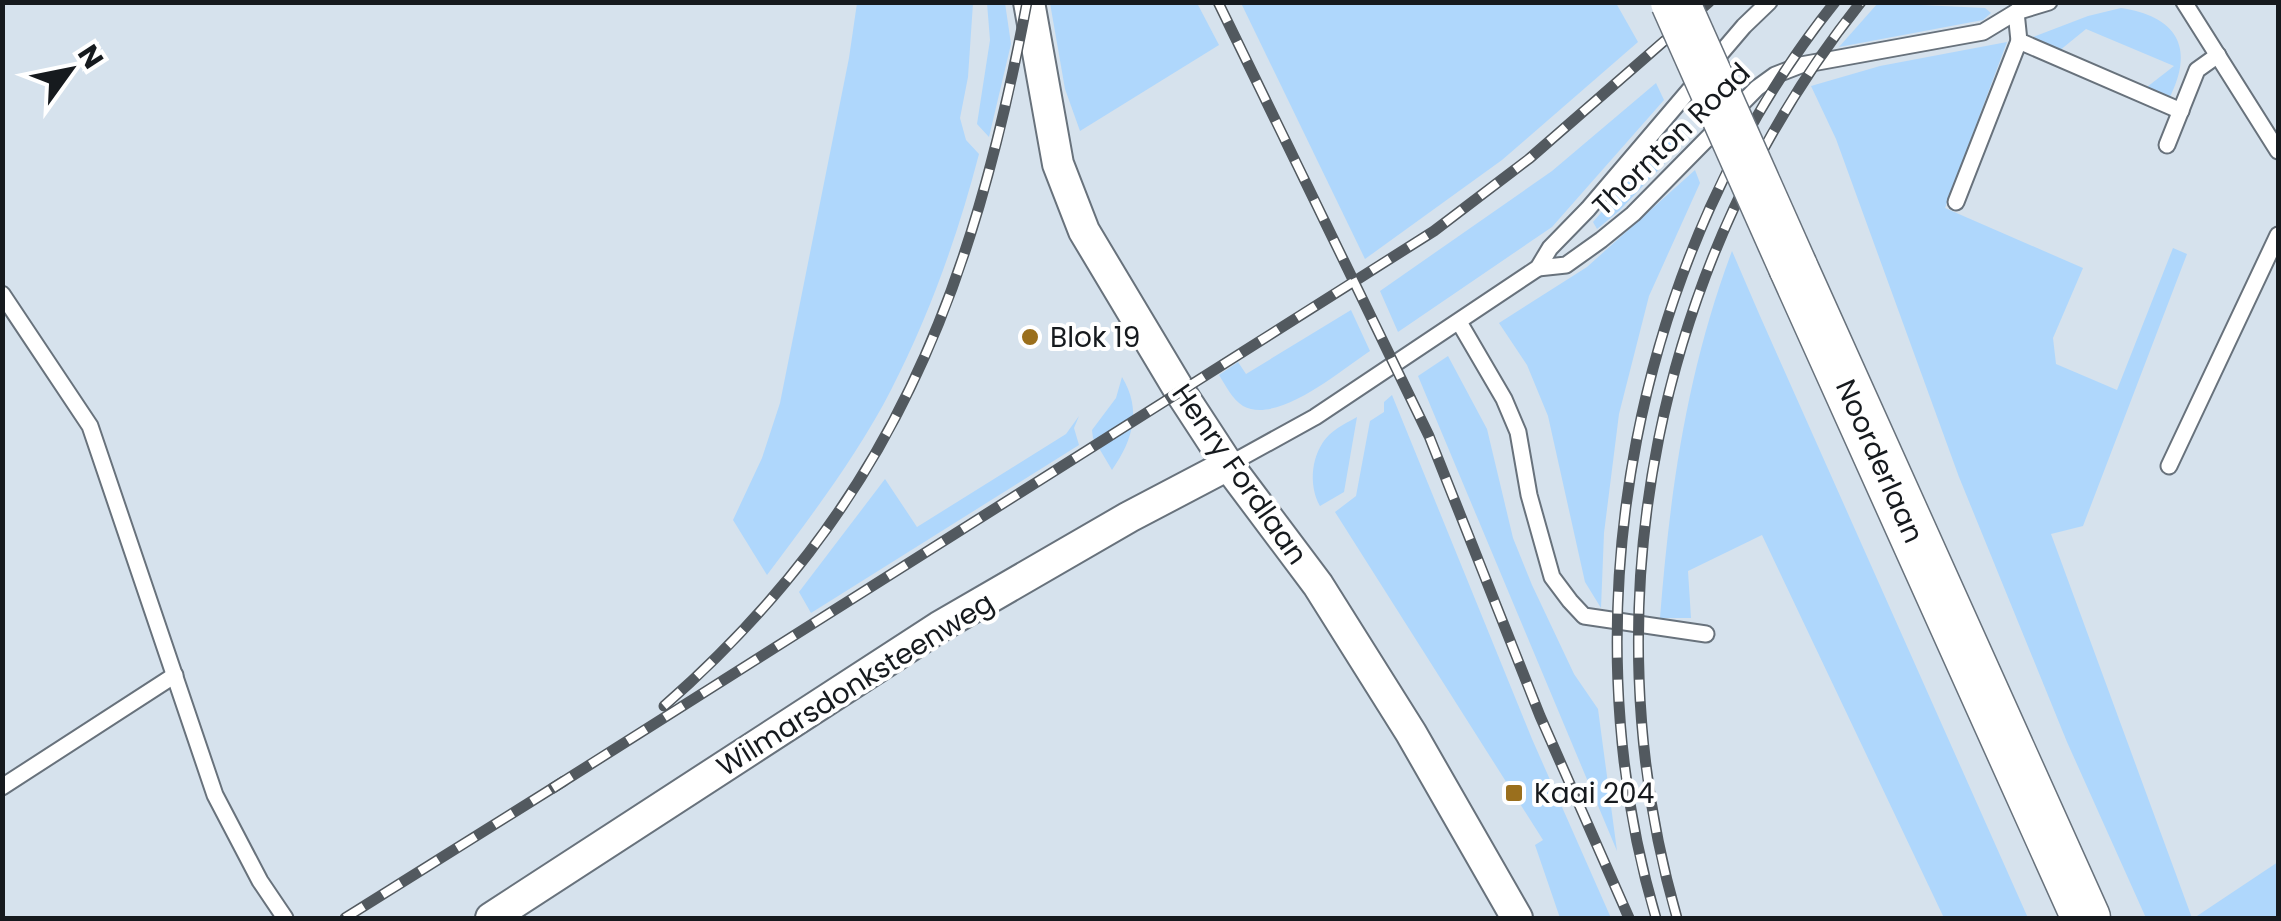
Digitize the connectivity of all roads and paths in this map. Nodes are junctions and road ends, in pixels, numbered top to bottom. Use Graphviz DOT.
graph roads {
  1 [pos="1029,2"];
  2 [pos="1675,2"];
  3 [pos="1770,2"];
  4 [pos="2000,2"];
  5 [pos="2049,2"];
  6 [pos="2184,2"];
  7 [pos="2016,12"];
  8 [pos="2020,41"];
  9 [pos="2218,56"];
  10 [pos="2180,111"];
  11 [pos="2166,144"];
  12 [pos="2278,151"];
  13 [pos="1956,202"];
  14 [pos="2278,235"];
  15 [pos="1538,268"];
  16 [pos="2,294"];
  17 [pos="1459,322"];
  18 [pos="1228,465"];
  19 [pos="2169,466"];
  20 [pos="1706,634"];
  21 [pos="175,675"];
  22 [pos="2,787"];
  23 [pos="284,918"];
  24 [pos="491,918"];
  25 [pos="1518,918"];
  26 [pos="2086,918"];
  1 -- 18 [label="street, Henry Fordlaan"];
  2 -- 26 [label="main road, Noorderlaan, bridge"];
  3 -- 15 [label="lane, Thornton Road"];
  4 -- 7 [label="lane"];
  5 -- 7 [label="lane, Thornton Road"];
  6 -- 9 [label="lane"];
  7 -- 8 [label="lane"];
  7 -- 15 [label="lane, Thornton Road"];
  8 -- 10 [label="lane"];
  8 -- 13 [label="lane"];
  9 -- 10 [label="lane"];
  9 -- 12 [label="lane"];
  10 -- 11 [label="lane"];
  14 -- 19 [label="lane"];
  15 -- 17 [label="lane, Thornton Road"];
  16 -- 21 [label="lane"];
  17 -- 18 [label="lane, Thornton Road"];
  17 -- 20 [label="lane"];
  18 -- 24 [label="street, Wilmarsdonksteenweg"];
  18 -- 25 [label="street, Henry Fordlaan"];
  21 -- 22 [label="lane"];
  21 -- 23 [label="lane"];
}
